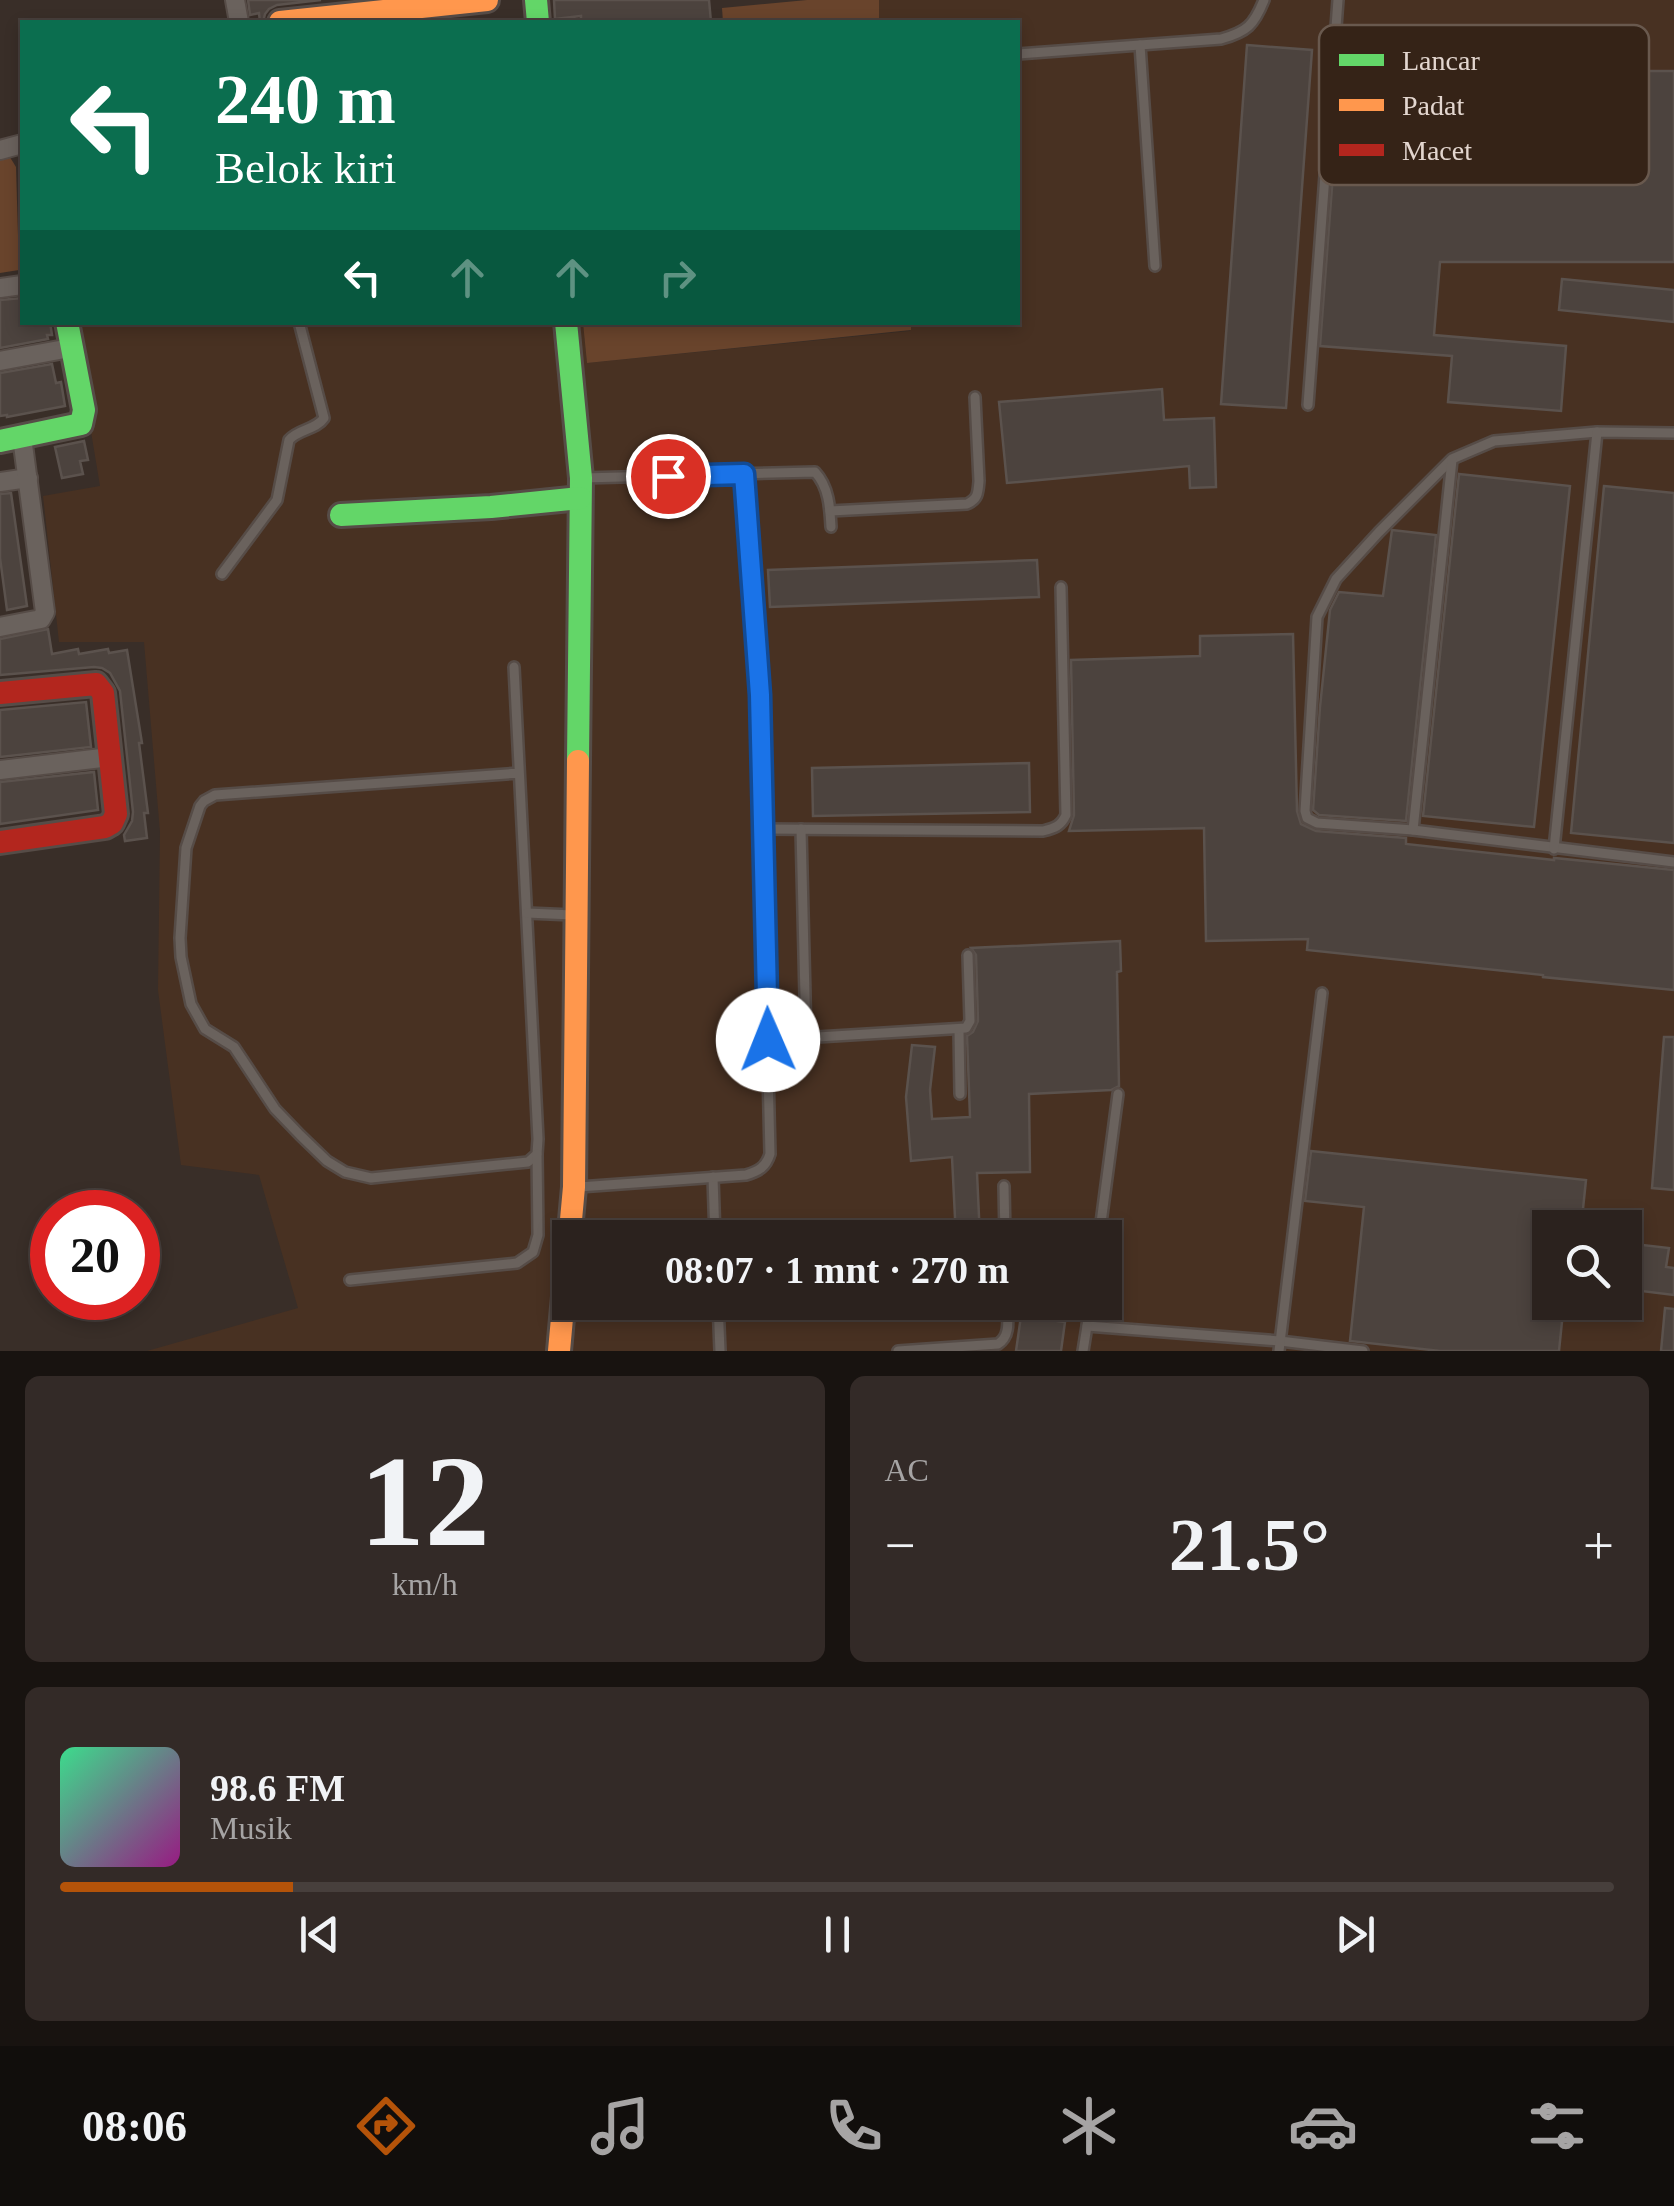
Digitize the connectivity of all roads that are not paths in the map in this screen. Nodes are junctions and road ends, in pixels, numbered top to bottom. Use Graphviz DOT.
graph roads {
  1 [pos="488,0"];
  2 [pos="1264,0"];
  3 [pos="1338,0"];
  4 [pos="299,20"];
  5 [pos="1336,25"];
  6 [pos="1140,45"];
  7 [pos="1020,54"];
  8 [pos="1324,185"];
  9 [pos="1155,266"];
  10 [pos="67,325"];
  11 [pos="300,325"];
  12 [pos="566,325"];
  13 [pos="70,348"];
  14 [pos="0,361"];
  15 [pos="975,397"];
  16 [pos="1308,405"];
  17 [pos="1597,432"];
  18 [pos="1674,433"];
  19 [pos="11,439"];
  20 [pos="1452,459"];
  21 [pos="744,474"];
  22 [pos="28,478"];
  23 [pos="0,482"];
  24 [pos="580,488"];
  25 [pos="830,511"];
  26 [pos="341,515"];
  27 [pos="831,528"];
  28 [pos="222,574"];
  29 [pos="1061,587"];
  30 [pos="0,627"];
  31 [pos="514,668"];
  32 [pos="0,693"];
  33 [pos="110,757"];
  34 [pos="0,770"];
  35 [pos="519,773"];
  36 [pos="801,829"];
  37 [pos="762,830"];
  38 [pos="1413,830"];
  39 [pos="0,842"];
  40 [pos="1554,849"];
  41 [pos="1674,862"];
  42 [pos="527,914"];
  43 [pos="576,915"];
  44 [pos="968,955"];
  45 [pos="1322,992"];
  46 [pos="959,1030"];
  47 [pos="806,1038"];
  48 [pos="768,1040"];
  49 [pos="960,1094"];
  50 [pos="1118,1094"];
  51 [pos="536,1154"];
  52 [pos="713,1177"];
  53 [pos="1004,1186"];
  54 [pos="574,1187"];
  55 [pos="714,1220"];
  56 [pos="1005,1220"];
  57 [pos="1101,1220"];
  58 [pos="350,1280"];
  59 [pos="719,1320"];
  60 [pos="1008,1320"];
  61 [pos="1088,1320"];
  62 [pos="1087,1326"];
  63 [pos="1279,1346"];
  64 [pos="559,1351"];
  65 [pos="720,1351"];
  66 [pos="898,1351"];
  67 [pos="1083,1351"];
  68 [pos="1363,1351"];
  1 -- 4 [label="street"];
  2 -- 6 [label="lane"];
  3 -- 5 [label="lane"];
  6 -- 7 [label="lane"];
  6 -- 9 [label="lane"];
  8 -- 16 [label="lane"];
  10 -- 13 [label="street"];
  11 -- 28 [label="lane"];
  12 -- 24 [label="street"];
  13 -- 14 [label="street"];
  13 -- 19 [label="street"];
  15 -- 25 [label="lane"];
  17 -- 18 [label="lane"];
  17 -- 20 [label="lane"];
  17 -- 40 [label="lane"];
  19 -- 22 [label="street"];
  20 -- 38 [label="lane"];
  20 -- 38 [label="lane"];
  21 -- 24 [label="lane"];
  21 -- 25 [label="lane"];
  21 -- 37 [label="lane"];
  22 -- 23 [label="street"];
  22 -- 30 [label="street"];
  24 -- 26 [label="street"];
  24 -- 43 [label="street"];
  25 -- 27 [label="lane"];
  29 -- 36 [label="lane"];
  31 -- 35 [label="lane"];
  32 -- 33 [label="street"];
  33 -- 34 [label="street"];
  33 -- 39 [label="street"];
  35 -- 42 [label="lane"];
  35 -- 51 [label="lane"];
  36 -- 37 [label="lane"];
  36 -- 47 [label="lane"];
  37 -- 48 [label="lane"];
  38 -- 40 [label="lane"];
  40 -- 41 [label="lane"];
  42 -- 43 [label="lane"];
  42 -- 51 [label="lane"];
  43 -- 54 [label="street"];
  44 -- 46 [label="lane"];
  45 -- 63 [label="lane"];
  46 -- 47 [label="lane"];
  46 -- 49 [label="lane"];
  47 -- 48 [label="lane"];
  48 -- 52 [label="lane"];
  50 -- 57 [label="lane"];
  51 -- 58 [label="lane"];
  52 -- 54 [label="lane"];
  52 -- 55 [label="lane"];
  53 -- 56 [label="lane"];
  54 -- 64 [label="street"];
  59 -- 65 [label="lane"];
  60 -- 66 [label="lane"];
  61 -- 62 [label="lane"];
  62 -- 63 [label="lane"];
  62 -- 67 [label="lane"];
  63 -- 68 [label="lane"];
}
